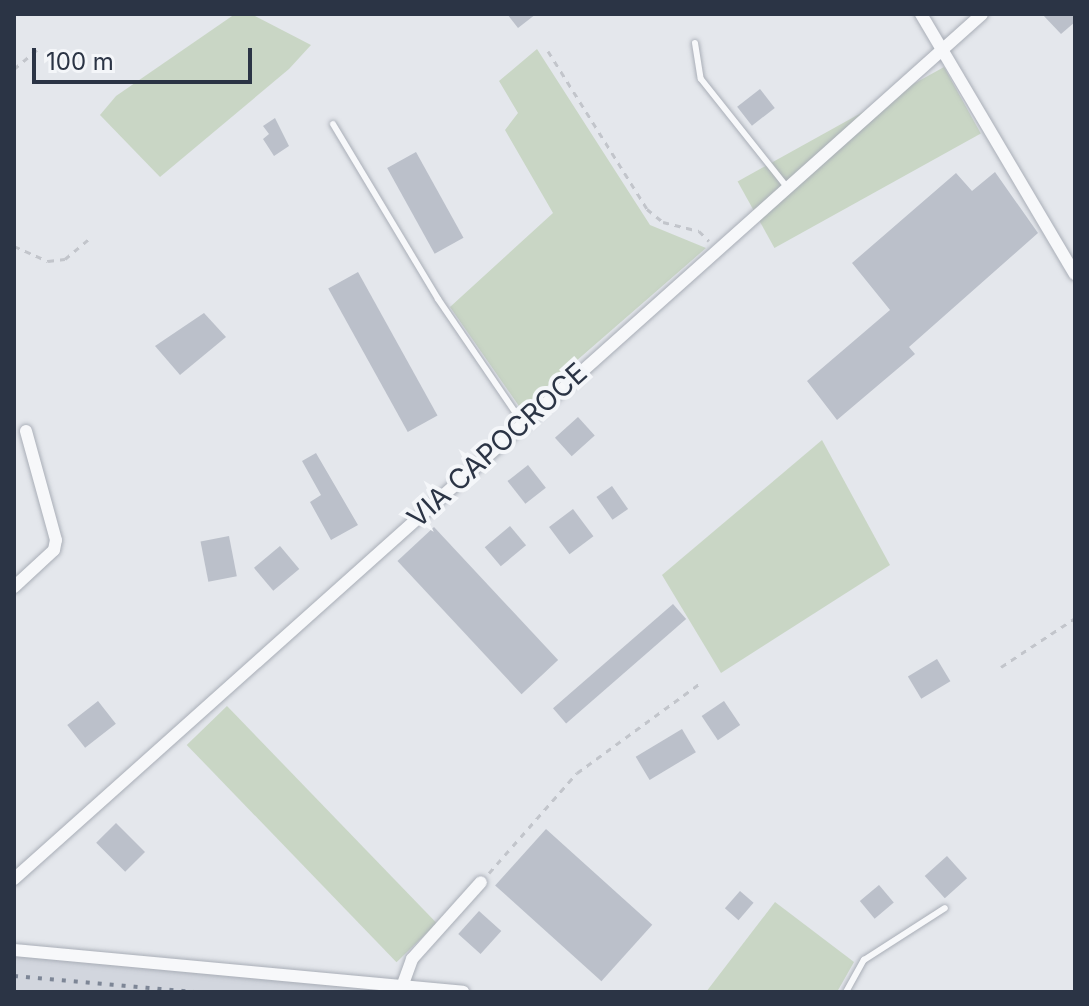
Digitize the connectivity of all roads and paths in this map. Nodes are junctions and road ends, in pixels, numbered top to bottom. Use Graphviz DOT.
graph roads {
  1 [pos="921,14"];
  2 [pos="982,14"];
  3 [pos="695,43"];
  4 [pos="40,47"];
  5 [pos="945,47"];
  6 [pos="548,51"];
  7 [pos="14,69"];
  8 [pos="333,124"];
  9 [pos="787,187"];
  10 [pos="89,239"];
  11 [pos="14,246"];
  12 [pos="717,249"];
  13 [pos="1075,274"];
  14 [pos="522,422"];
  15 [pos="26,431"];
  16 [pos="14,587"];
  17 [pos="1075,618"];
  18 [pos="1001,667"];
  19 [pos="699,684"];
  20 [pos="14,879"];
  21 [pos="481,882"];
  22 [pos="945,908"];
  23 [pos="14,950"];
  24 [pos="403,984"];
  25 [pos="463,992"];
  26 [pos="846,992"];
  1 -- 5 [label="street"];
  2 -- 5 [label="street, VIA CAPOCROCE"];
  3 -- 9 [label="lane"];
  4 -- 7 [label="path"];
  5 -- 9 [label="street, VIA CAPOCROCE"];
  5 -- 13 [label="street"];
  6 -- 12 [label="path"];
  8 -- 14 [label="lane"];
  9 -- 12 [label="street, VIA CAPOCROCE"];
  10 -- 11 [label="path"];
  12 -- 14 [label="street, VIA CAPOCROCE"];
  14 -- 20 [label="street, VIA CAPOCROCE"];
  15 -- 16 [label="street"];
  17 -- 18 [label="path"];
  19 -- 21 [label="path"];
  21 -- 24 [label="street"];
  22 -- 26 [label="lane"];
  23 -- 24 [label="street"];
  24 -- 25 [label="street"];
}
